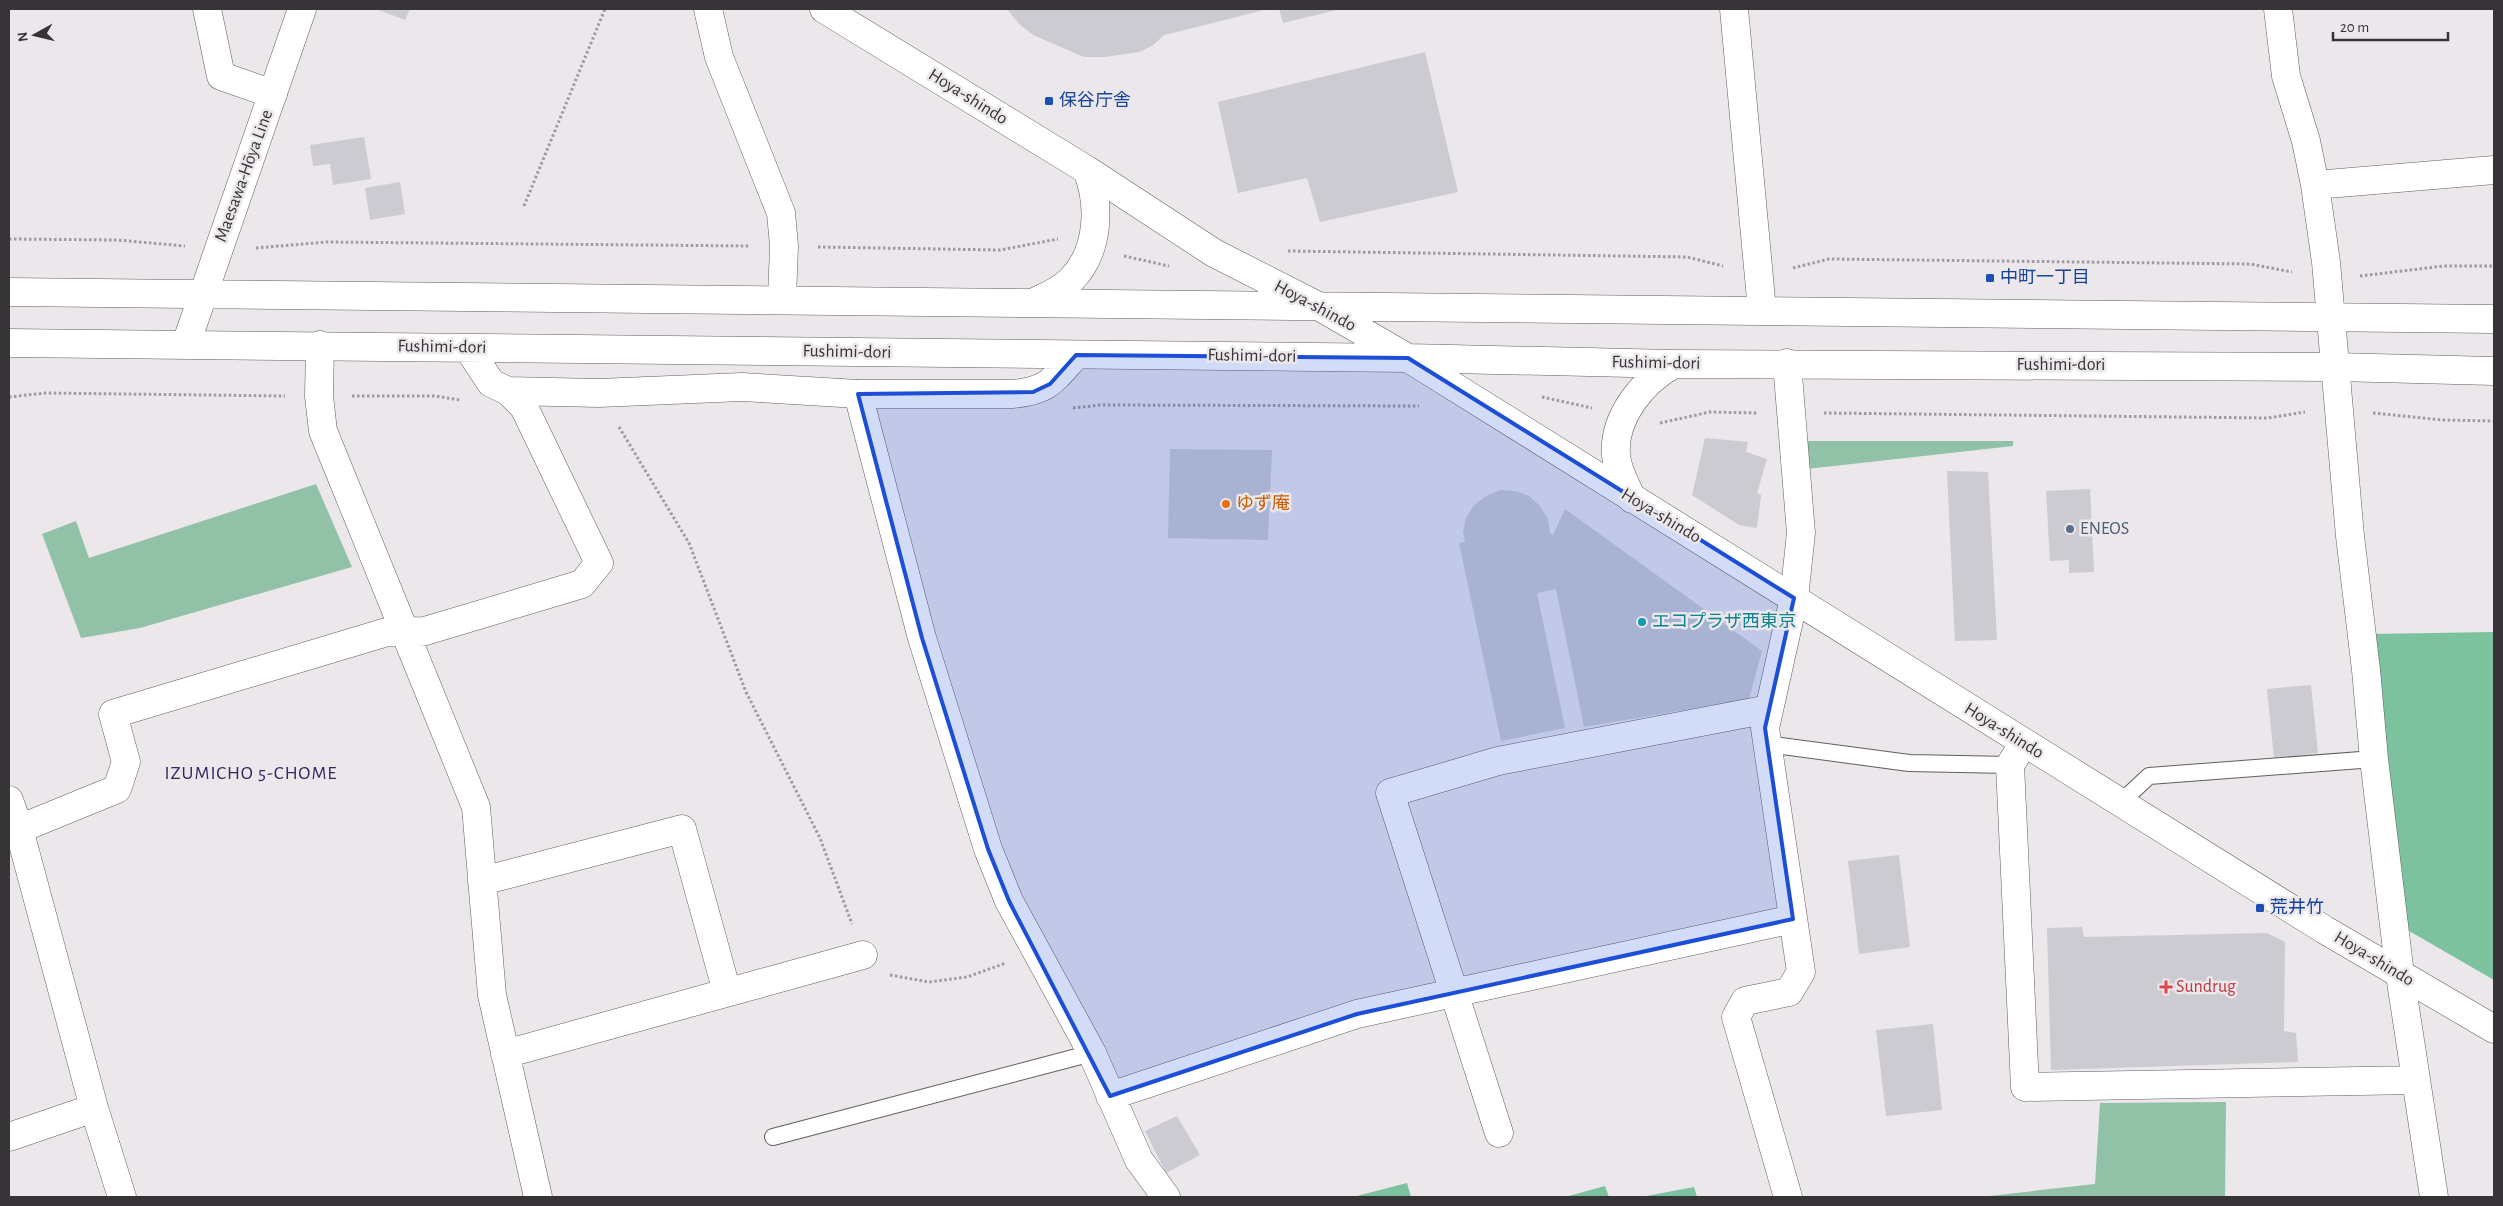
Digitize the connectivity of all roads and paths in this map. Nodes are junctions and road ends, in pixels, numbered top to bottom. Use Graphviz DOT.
graph roads {
  1 [pos="207,9"];
  2 [pos="302,9"];
  3 [pos="604,9"];
  4 [pos="708,9"];
  5 [pos="824,9"];
  6 [pos="1734,9"];
  7 [pos="2278,9"];
  8 [pos="273,94"];
  9 [pos="1087,170"];
  10 [pos="2494,170"];
  11 [pos="2315,185"];
  12 [pos="524,206"];
  13 [pos="9,239"];
  14 [pos="784,246"];
  15 [pos="1092,247"];
  16 [pos="218,248"];
  17 [pos="1286,250"];
  18 [pos="2494,266"];
  19 [pos="1173,267"];
  20 [pos="1760,273"];
  21 [pos="2328,278"];
  22 [pos="9,292"];
  23 [pos="204,293"];
  24 [pos="782,299"];
  25 [pos="1033,302"];
  26 [pos="1320,307"];
  27 [pos="1762,310"];
  28 [pos="2331,318"];
  29 [pos="2494,319"];
  30 [pos="9,343"];
  31 [pos="186,344"];
  32 [pos="320,345"];
  33 [pos="468,348"];
  34 [pos="1076,354"];
  35 [pos="1408,358"];
  36 [pos="1787,363"];
  37 [pos="1674,364"];
  38 [pos="2335,367"];
  39 [pos="2494,371"];
  40 [pos="508,391"];
  41 [pos="858,394"];
  42 [pos="9,396"];
  43 [pos="319,396"];
  44 [pos="1535,396"];
  45 [pos="470,402"];
  46 [pos="1476,402"];
  47 [pos="1072,408"];
  48 [pos="2339,409"];
  49 [pos="1790,413"];
  50 [pos="1625,418"];
  51 [pos="616,420"];
  52 [pos="2494,421"];
  53 [pos="1632,499"];
  54 [pos="1794,598"];
  55 [pos="404,631"];
  56 [pos="1770,709"];
  57 [pos="1767,744"];
  58 [pos="2017,754"];
  59 [pos="2374,759"];
  60 [pos="9,800"];
  61 [pos="2120,803"];
  62 [pos="19,829"];
  63 [pos="482,881"];
  64 [pos="1792,920"];
  65 [pos="1037,952"];
  66 [pos="863,954"];
  67 [pos="2400,975"];
  68 [pos="727,992"];
  69 [pos="1453,994"];
  70 [pos="2494,1029"];
  71 [pos="1092,1053"];
  72 [pos="505,1054"];
  73 [pos="2416,1080"];
  74 [pos="1110,1096"];
  75 [pos="94,1108"];
  76 [pos="1499,1133"];
  77 [pos="9,1137"];
  78 [pos="773,1137"];
  79 [pos="122,1197"];
  80 [pos="538,1197"];
  81 [pos="1166,1197"];
  82 [pos="1788,1197"];
  83 [pos="2434,1197"];
  1 -- 8 [label="street"];
  2 -- 8 [label="street, Maesawa-Hōya Line"];
  3 -- 12 [label="path"];
  4 -- 14 [label="street"];
  5 -- 9 [label="street, Hoya-shindo"];
  6 -- 20 [label="street"];
  7 -- 11 [label="street"];
  8 -- 16 [label="street, Maesawa-Hōya Line"];
  9 -- 15 [label="street"];
  9 -- 26 [label="street, Hoya-shindo"];
  10 -- 11 [label="street"];
  11 -- 21 [label="street"];
  13 -- 16 [label="path"];
  14 -- 15 [label="path"];
  14 -- 16 [label="path"];
  14 -- 24 [label="street"];
  15 -- 19 [label="path"];
  15 -- 25 [label="street"];
  16 -- 23 [label="street, Maesawa-Hōya Line"];
  17 -- 20 [label="path"];
  18 -- 21 [label="path"];
  20 -- 21 [label="path"];
  20 -- 27 [label="street"];
  21 -- 28 [label="street"];
  22 -- 23 [label="street"];
  23 -- 24 [label="street"];
  23 -- 31 [label="street, Maesawa-Hōya Line"];
  24 -- 25 [label="street"];
  25 -- 26 [label="street"];
  26 -- 27 [label="street"];
  26 -- 35 [label="street, Hoya-shindo"];
  27 -- 28 [label="street"];
  28 -- 29 [label="street"];
  28 -- 38 [label="street"];
  30 -- 31 [label="street, Fushimi-dori"];
  31 -- 32 [label="street, Fushimi-dori"];
  32 -- 33 [label="street, Fushimi-dori"];
  32 -- 43 [label="street"];
  33 -- 34 [label="street, Fushimi-dori"];
  33 -- 40 [label="street"];
  34 -- 35 [label="street, Fushimi-dori"];
  34 -- 41 [label="street"];
  35 -- 37 [label="street, Fushimi-dori"];
  35 -- 46 [label="street, Hoya-shindo"];
  36 -- 37 [label="street, Fushimi-dori"];
  36 -- 38 [label="street, Fushimi-dori"];
  36 -- 49 [label="street"];
  37 -- 50 [label="street"];
  38 -- 39 [label="street, Fushimi-dori"];
  38 -- 48 [label="street"];
  40 -- 41 [label="street"];
  40 -- 55 [label="street"];
  41 -- 65 [label="street"];
  42 -- 43 [label="path"];
  43 -- 45 [label="path"];
  43 -- 55 [label="street"];
  44 -- 50 [label="path"];
  46 -- 47 [label="path"];
  46 -- 53 [label="street, Hoya-shindo"];
  48 -- 49 [label="path"];
  48 -- 52 [label="path"];
  48 -- 59 [label="street"];
  49 -- 50 [label="path"];
  49 -- 54 [label="street"];
  50 -- 53 [label="street"];
  51 -- 66 [label="path"];
  53 -- 54 [label="street, Hoya-shindo"];
  54 -- 56 [label="street"];
  54 -- 58 [label="street, Hoya-shindo"];
  55 -- 62 [label="street"];
  55 -- 63 [label="street"];
  56 -- 57 [label="street"];
  56 -- 69 [label="street"];
  57 -- 58 [label="lane"];
  57 -- 64 [label="street"];
  58 -- 61 [label="street, Hoya-shindo"];
  58 -- 73 [label="street"];
  59 -- 61 [label="lane"];
  59 -- 67 [label="street"];
  60 -- 62 [label="street"];
  61 -- 67 [label="street, Hoya-shindo"];
  62 -- 75 [label="street"];
  63 -- 68 [label="street"];
  63 -- 72 [label="street"];
  64 -- 69 [label="street"];
  64 -- 82 [label="street"];
  65 -- 66 [label="path"];
  65 -- 71 [label="street"];
  66 -- 68 [label="street"];
  67 -- 70 [label="street, Hoya-shindo"];
  67 -- 73 [label="street"];
  68 -- 72 [label="street"];
  69 -- 74 [label="street"];
  69 -- 76 [label="street"];
  71 -- 74 [label="street"];
  71 -- 78 [label="lane"];
  72 -- 80 [label="street"];
  73 -- 83 [label="street"];
  74 -- 81 [label="street"];
  75 -- 77 [label="street"];
  75 -- 79 [label="street"];
}
